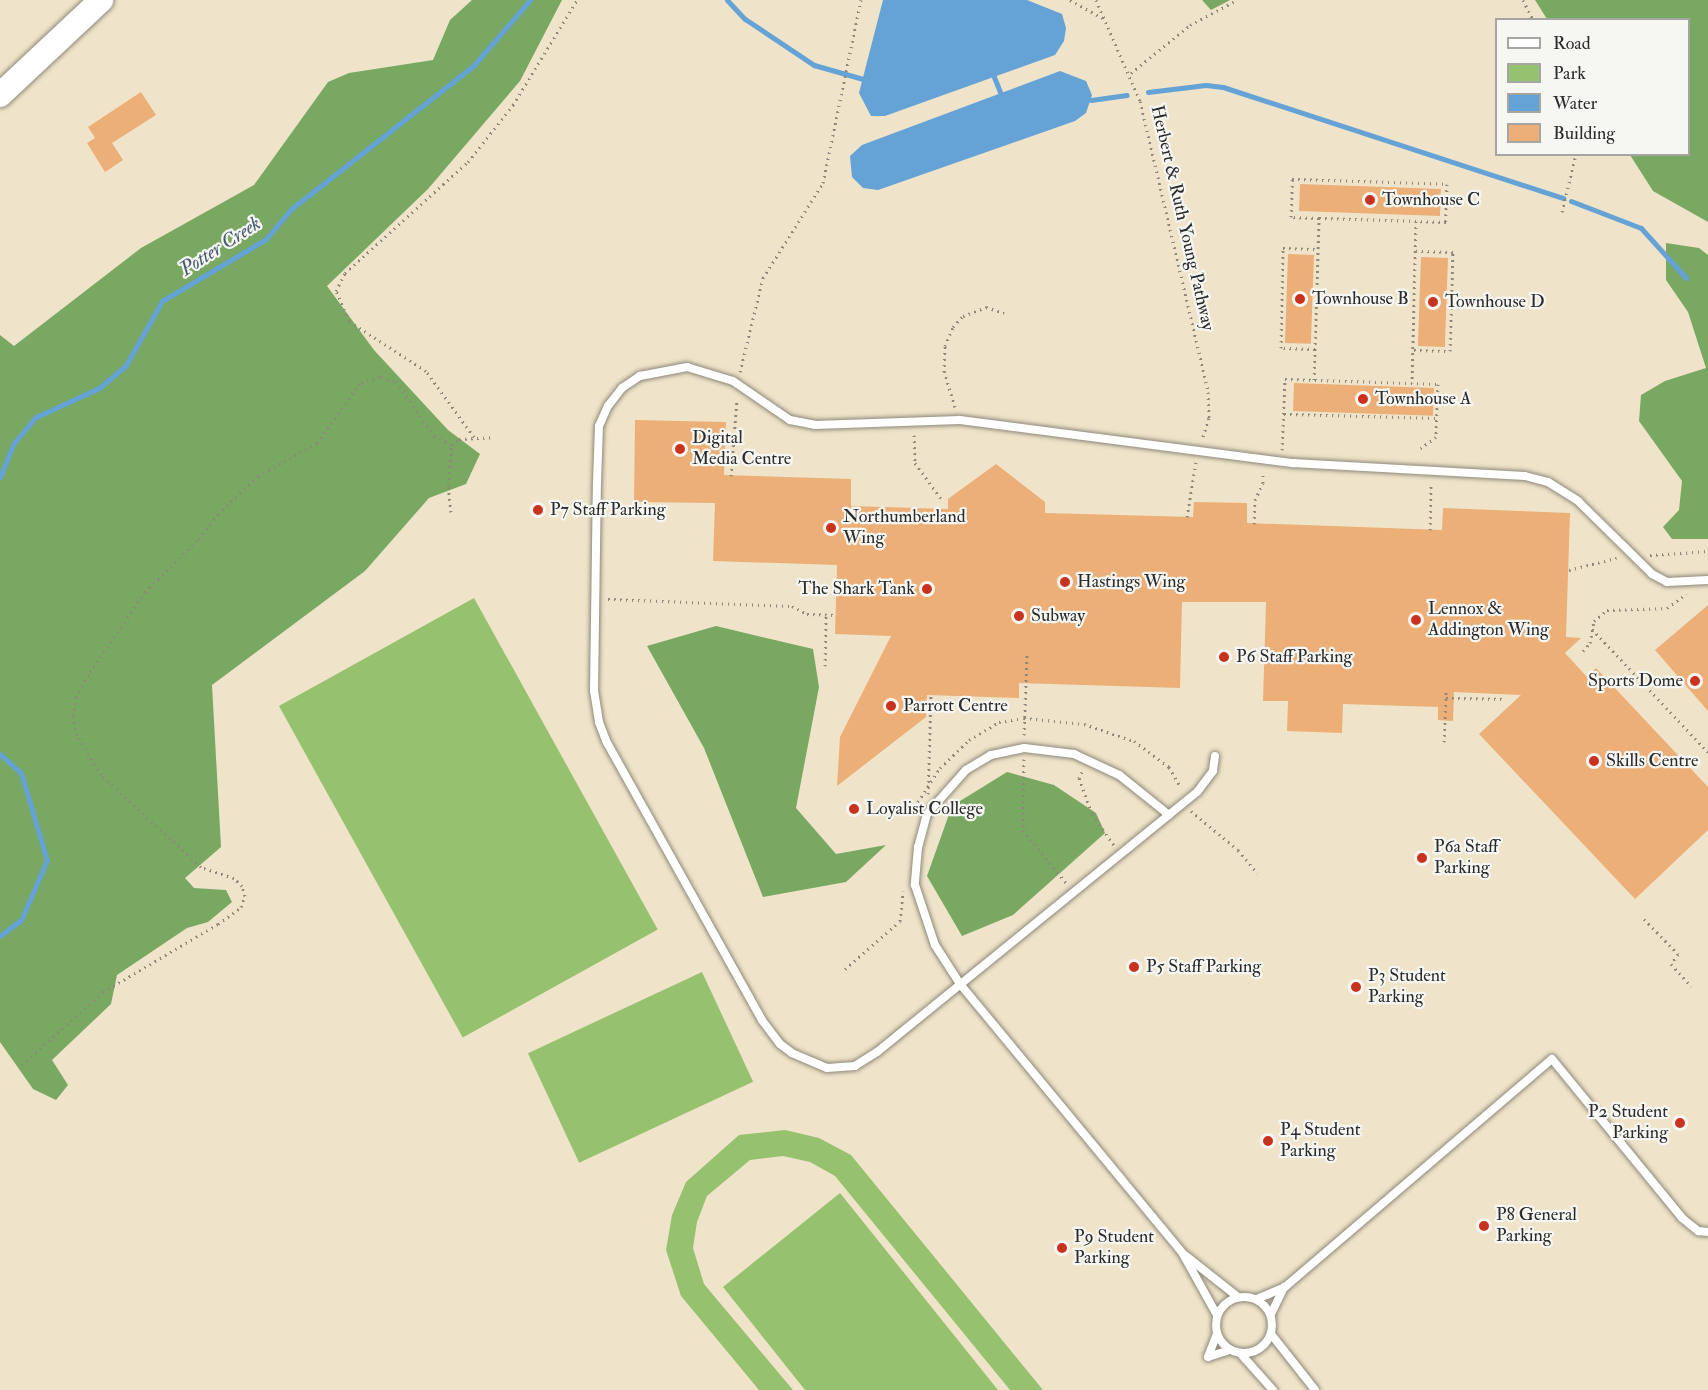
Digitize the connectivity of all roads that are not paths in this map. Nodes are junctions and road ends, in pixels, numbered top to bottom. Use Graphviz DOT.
graph roads {
  1 [pos="101,0"];
  2 [pos="0,95"];
  3 [pos="1704,580"];
  4 [pos="1215,756"];
  5 [pos="1168,815"];
  6 [pos="960,984"];
  7 [pos="1708,1232"];
  8 [pos="1183,1254"];
  9 [pos="1285,1287"];
  10 [pos="1238,1297"];
  11 [pos="1257,1299"];
  12 [pos="1271,1314"];
  13 [pos="1217,1315"];
  14 [pos="1217,1334"];
  15 [pos="1271,1334"];
  16 [pos="1230,1350"];
  17 [pos="1240,1353"];
  18 [pos="1273,1390"];
  19 [pos="1315,1390"];
  1 -- 2 [label="street"];
  3 -- 6 [label="lane"];
  4 -- 5 [label="lane"];
  5 -- 6 [label="lane"];
  5 -- 6 [label="lane"];
  6 -- 8 [label="lane"];
  7 -- 9 [label="lane"];
  8 -- 10 [label="lane"];
  8 -- 13 [label="lane"];
  9 -- 11 [label="lane"];
  9 -- 12 [label="lane"];
  10 -- 11 [label="lane"];
  10 -- 13 [label="lane"];
  11 -- 12 [label="lane"];
  12 -- 15 [label="lane"];
  13 -- 14 [label="lane"];
  14 -- 16 [label="lane"];
  14 -- 16 [label="lane"];
  15 -- 17 [label="lane"];
  15 -- 19 [label="lane"];
  16 -- 17 [label="lane"];
  17 -- 18 [label="lane"];
}
